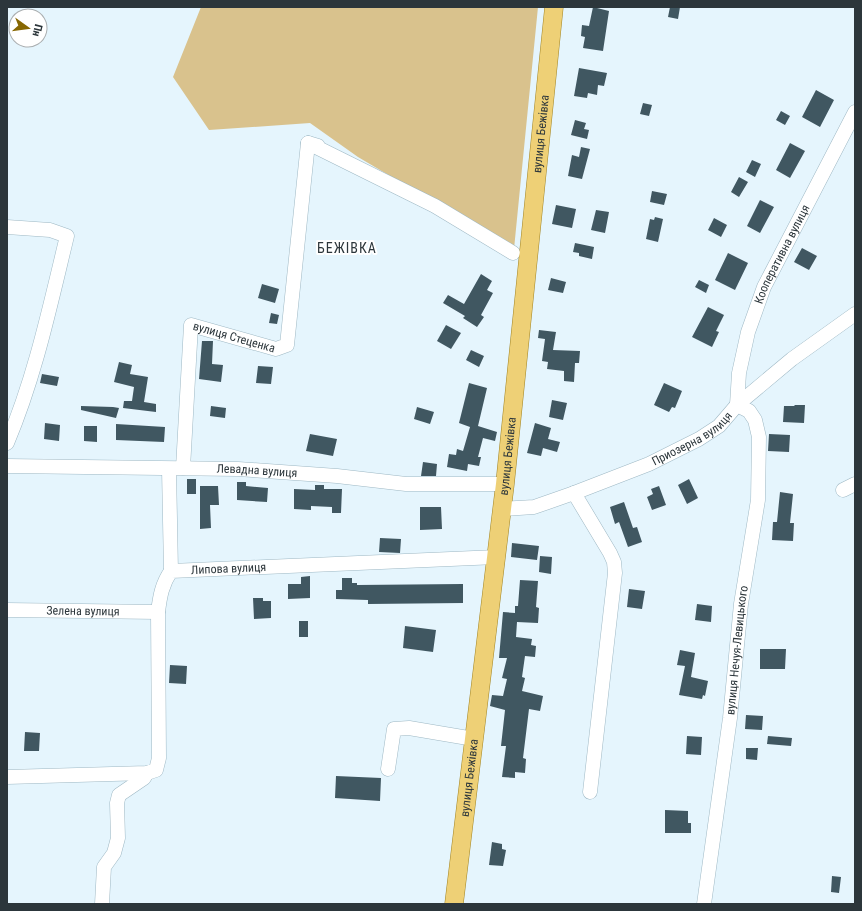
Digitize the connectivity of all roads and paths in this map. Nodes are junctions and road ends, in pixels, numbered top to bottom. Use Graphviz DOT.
graph roads {
  1 [pos="554,7"];
  2 [pos="855,112"];
  3 [pos="7,227"];
  4 [pos="513,253"];
  5 [pos="855,314"];
  6 [pos="737,405"];
  7 [pos="7,443"];
  8 [pos="7,466"];
  9 [pos="176,468"];
  10 [pos="505,484"];
  11 [pos="574,493"];
  12 [pos="502,509"];
  13 [pos="497,557"];
  14 [pos="171,571"];
  15 [pos="7,610"];
  16 [pos="158,612"];
  17 [pos="474,739"];
  18 [pos="388,769"];
  19 [pos="147,773"];
  20 [pos="7,776"];
  21 [pos="590,792"];
  22 [pos="102,904"];
  23 [pos="454,904"];
  24 [pos="704,904"];
  1 -- 10 [label="main road, вулиця Бежівка"];
  2 -- 6 [label="street, Кооперативна вулиця"];
  3 -- 7 [label="street"];
  4 -- 9 [label="street, вулиця Стеценка"];
  5 -- 6 [label="street, Приозерна вулиця"];
  6 -- 11 [label="street, Приозерна вулиця"];
  6 -- 24 [label="street, вулиця Нечуя-Левицького"];
  8 -- 9 [label="street, Левадна вулиця"];
  9 -- 10 [label="street, Левадна вулиця"];
  9 -- 14 [label="street"];
  10 -- 12 [label="main road, вулиця Бежівка"];
  11 -- 12 [label="street, Приозерна вулиця"];
  11 -- 21 [label="street"];
  12 -- 13 [label="main road, вулиця Бежівка"];
  13 -- 14 [label="street, Липова вулиця"];
  13 -- 17 [label="main road, вулиця Бежівка"];
  14 -- 16 [label="street"];
  15 -- 16 [label="street, Зелена вулиця"];
  16 -- 19 [label="street"];
  17 -- 18 [label="street"];
  17 -- 23 [label="main road, вулиця Бежівка"];
  19 -- 20 [label="street"];
  19 -- 22 [label="street"];
}
